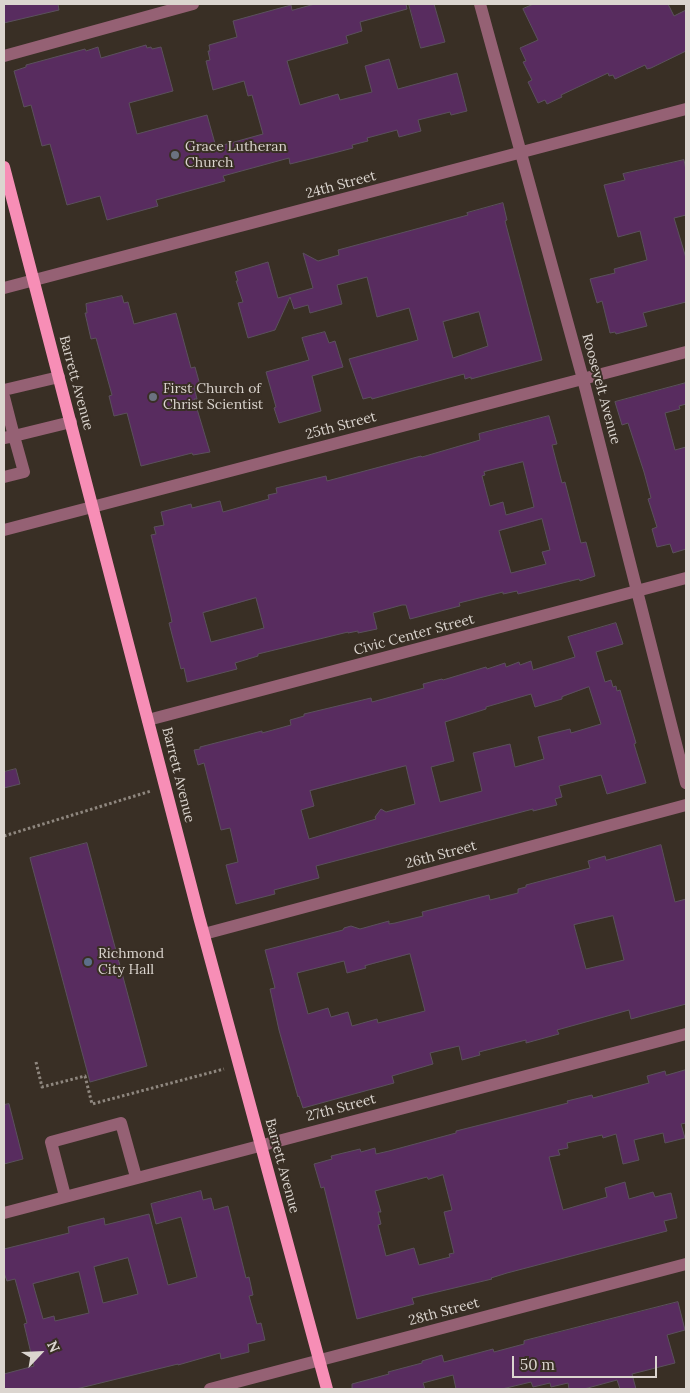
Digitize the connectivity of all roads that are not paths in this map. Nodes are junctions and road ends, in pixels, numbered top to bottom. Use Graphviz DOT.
graph roads {
  1 [pos="193,4"];
  2 [pos="480,4"];
  3 [pos="146,10"];
  4 [pos="4,56"];
  5 [pos="686,109"];
  6 [pos="521,154"];
  7 [pos="4,167"];
  8 [pos="33,280"];
  9 [pos="4,288"];
  10 [pos="686,352"];
  11 [pos="59,377"];
  12 [pos="583,379"];
  13 [pos="4,390"];
  14 [pos="4,397"];
  15 [pos="71,422"];
  16 [pos="9,437"];
  17 [pos="4,477"];
  18 [pos="92,506"];
  19 [pos="4,530"];
  20 [pos="686,578"];
  21 [pos="638,591"];
  22 [pos="148,720"];
  23 [pos="686,783"];
  24 [pos="686,806"];
  25 [pos="204,934"];
  26 [pos="686,1034"];
  27 [pos="260,1144"];
  28 [pos="136,1177"];
  29 [pos="65,1196"];
  30 [pos="4,1212"];
  31 [pos="686,1264"];
  32 [pos="319,1361"];
  33 [pos="210,1389"];
  34 [pos="326,1389"];
  1 -- 3 [label="street"];
  2 -- 6 [label="street, Roosevelt Avenue"];
  3 -- 4 [label="street"];
  5 -- 6 [label="street, 24th Street"];
  6 -- 8 [label="street, 24th Street"];
  6 -- 12 [label="street, Roosevelt Avenue"];
  7 -- 8 [label="main road, Barrett Avenue"];
  8 -- 9 [label="street, 24th Street"];
  8 -- 11 [label="main road, Barrett Avenue"];
  10 -- 12 [label="street, 25th Street"];
  11 -- 13 [label="street"];
  11 -- 15 [label="main road, Barrett Avenue"];
  12 -- 18 [label="street, 25th Street"];
  12 -- 21 [label="street, Roosevelt Avenue"];
  14 -- 16 [label="street"];
  15 -- 16 [label="street"];
  15 -- 18 [label="main road, Barrett Avenue"];
  16 -- 17 [label="street"];
  18 -- 19 [label="street, 25th Street"];
  18 -- 22 [label="main road, Barrett Avenue"];
  20 -- 21 [label="street, Civic Center Street"];
  21 -- 22 [label="street, Civic Center Street"];
  21 -- 23 [label="street, Roosevelt Avenue"];
  22 -- 25 [label="main road, Barrett Avenue"];
  24 -- 25 [label="street, 26th Street"];
  25 -- 27 [label="main road, Barrett Avenue"];
  26 -- 27 [label="street, 27th Street"];
  27 -- 28 [label="street, 27th Street"];
  27 -- 32 [label="main road, Barrett Avenue"];
  28 -- 29 [label="street, 27th Street"];
  28 -- 29 [label="street"];
  29 -- 30 [label="street, 27th Street"];
  31 -- 32 [label="street, 28th Street"];
  32 -- 33 [label="street, 28th Street"];
  32 -- 34 [label="main road, Barrett Avenue"];
}
